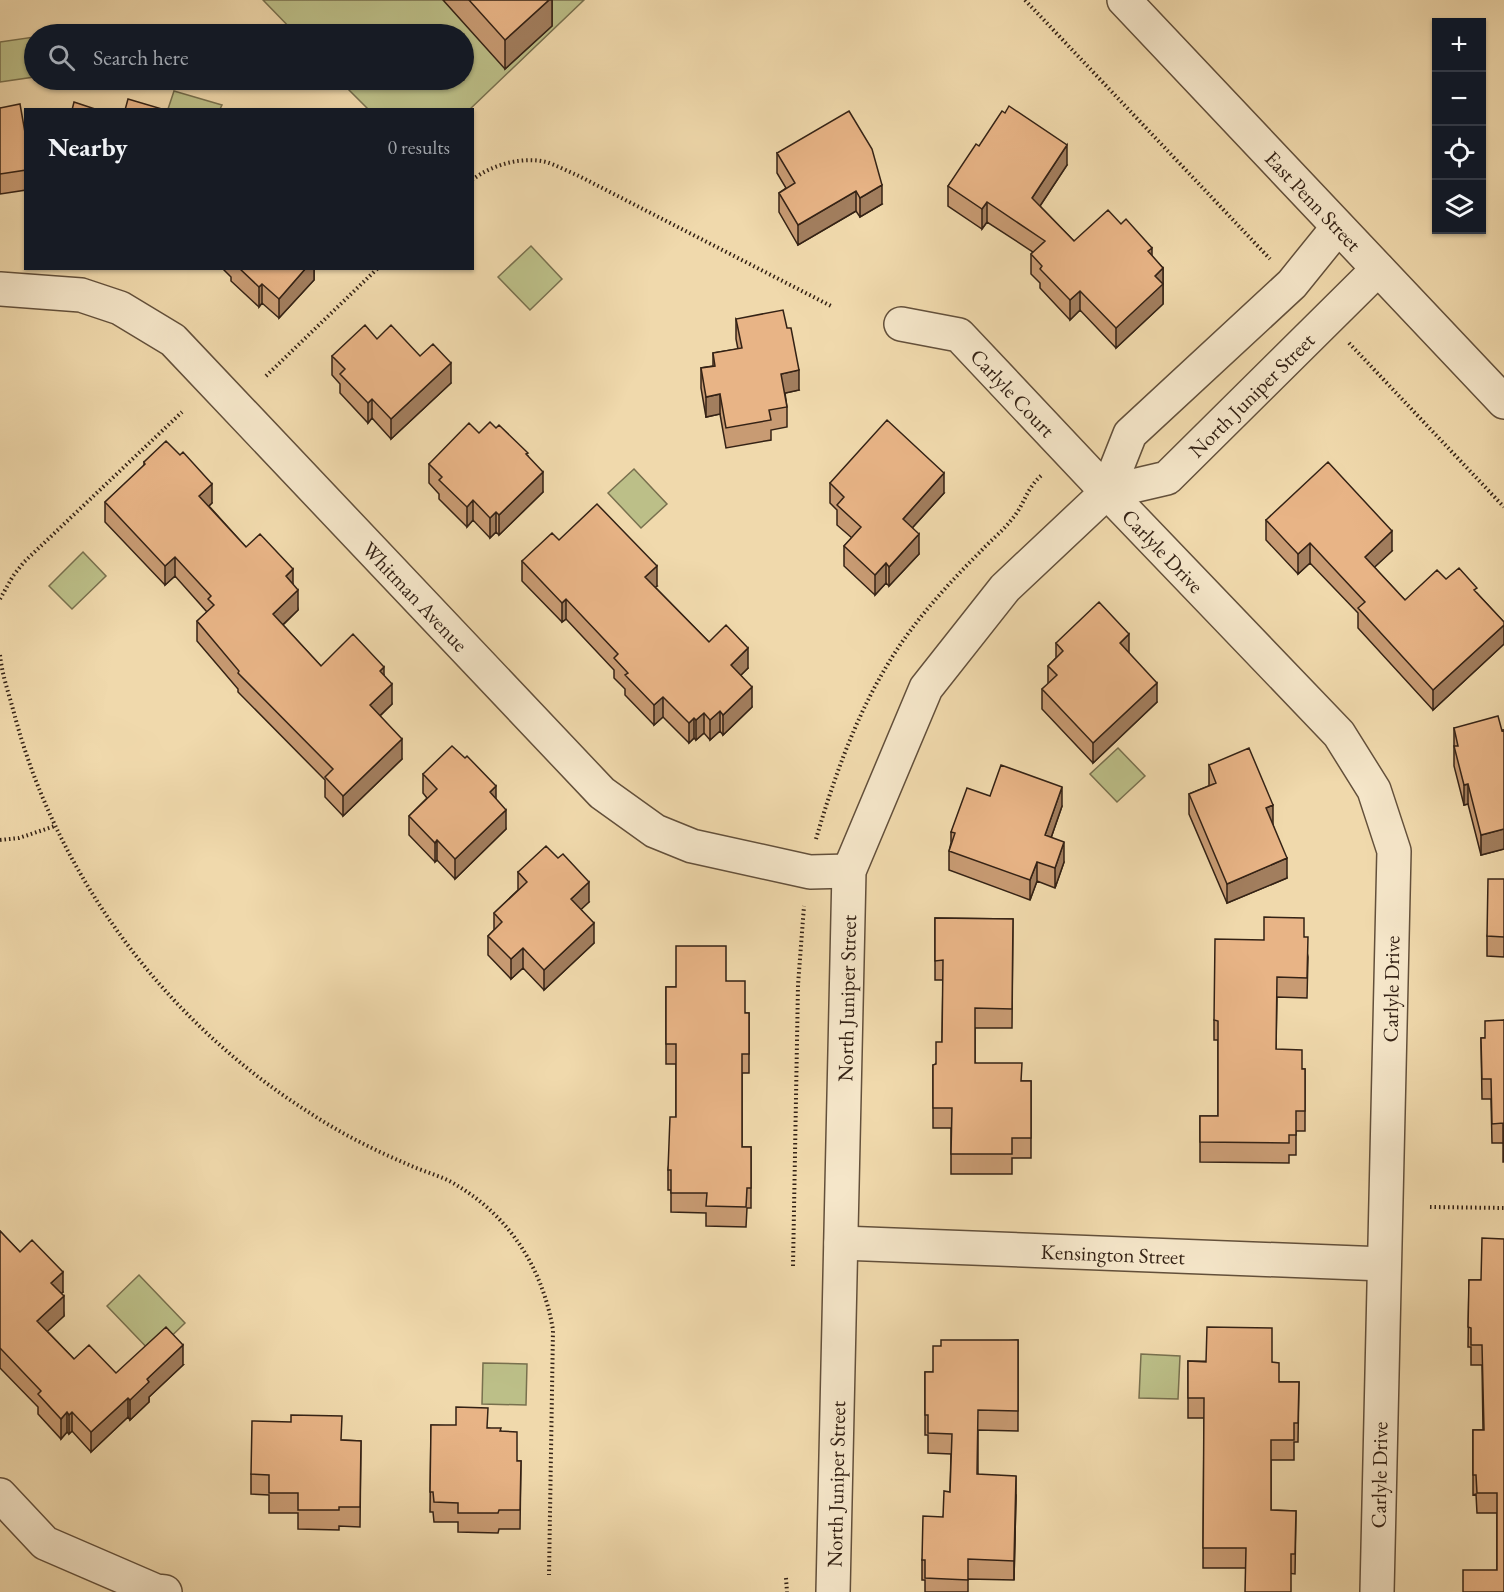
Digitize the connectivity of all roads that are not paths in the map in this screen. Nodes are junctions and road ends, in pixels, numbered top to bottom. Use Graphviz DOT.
graph roads {
  1 [pos="1124,0"];
  2 [pos="1338,226"];
  3 [pos="1378,269"];
  4 [pos="0,289"];
  5 [pos="901,324"];
  6 [pos="1504,402"];
  7 [pos="1107,492"];
  8 [pos="849,871"];
  9 [pos="841,1242"];
  10 [pos="1384,1264"];
  11 [pos="0,1495"];
  12 [pos="165,1592"];
  13 [pos="833,1592"];
  14 [pos="1377,1592"];
  1 -- 2 [label="street, East Penn Street"];
  2 -- 3 [label="street, East Penn Street"];
  2 -- 7 [label="street, North Juniper Street"];
  3 -- 6 [label="street, East Penn Street"];
  3 -- 7 [label="street, North Juniper Street"];
  4 -- 8 [label="street, Whitman Avenue"];
  5 -- 7 [label="street, Carlyle Court"];
  7 -- 8 [label="street, North Juniper Street"];
  7 -- 10 [label="street, Carlyle Drive"];
  8 -- 9 [label="street, North Juniper Street"];
  9 -- 10 [label="street, Kensington Street"];
  9 -- 13 [label="street, North Juniper Street"];
  10 -- 14 [label="street, Carlyle Drive"];
  11 -- 12 [label="street"];
}
